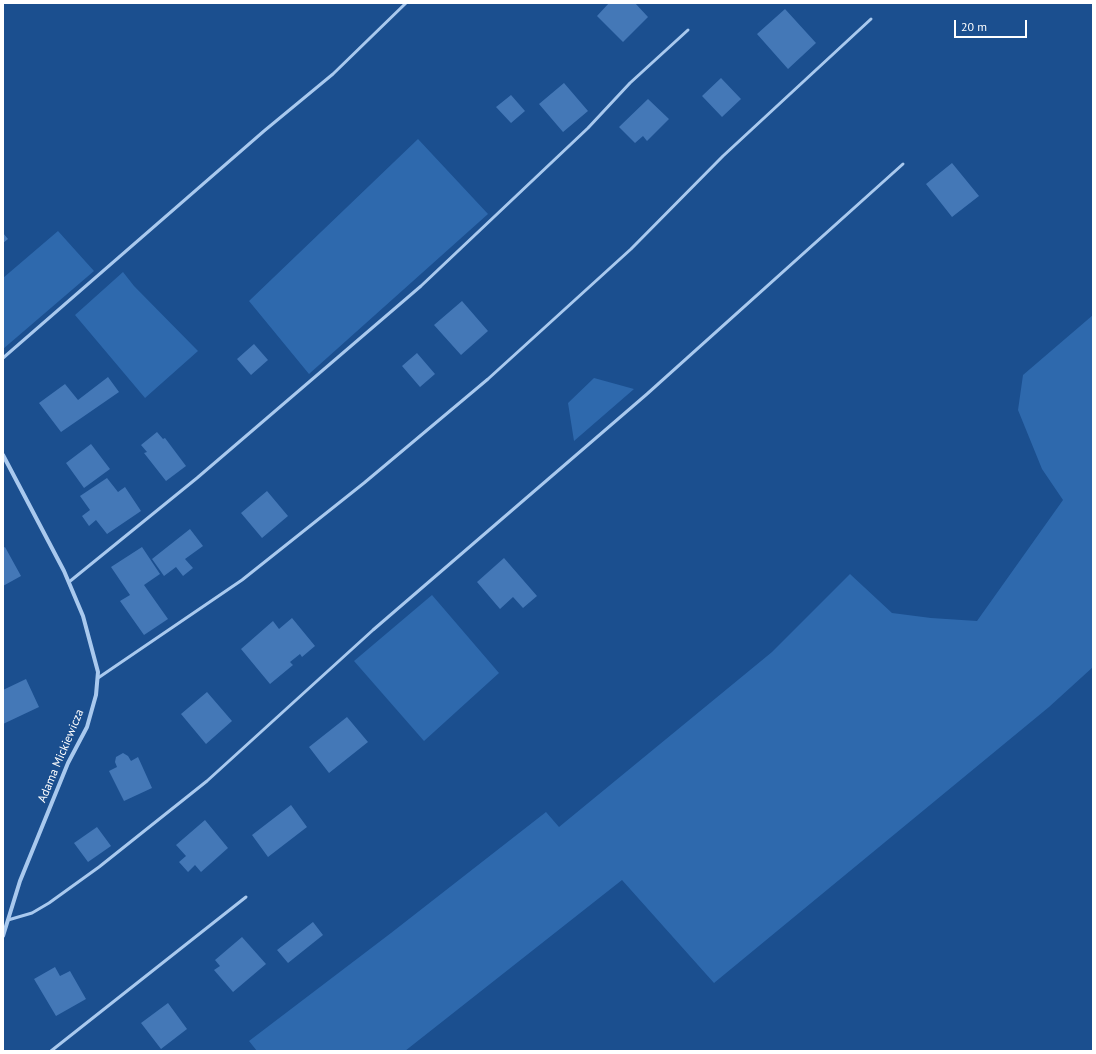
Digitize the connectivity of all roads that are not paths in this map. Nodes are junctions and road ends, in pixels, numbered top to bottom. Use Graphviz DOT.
graph roads {
  1 [pos="406,3"];
  2 [pos="871,19"];
  3 [pos="688,30"];
  4 [pos="903,164"];
  5 [pos="3,358"];
  6 [pos="3,455"];
  7 [pos="69,582"];
  8 [pos="98,678"];
  9 [pos="246,896"];
  10 [pos="8,920"];
  11 [pos="3,936"];
  12 [pos="51,1051"];
  1 -- 5 [label="lane"];
  2 -- 8 [label="lane"];
  3 -- 7 [label="lane"];
  4 -- 10 [label="lane"];
  6 -- 7 [label="street, Adama Mickiewicza"];
  7 -- 8 [label="street, Adama Mickiewicza"];
  8 -- 10 [label="street, Adama Mickiewicza"];
  9 -- 12 [label="lane"];
  10 -- 11 [label="street, Adama Mickiewicza"];
}
